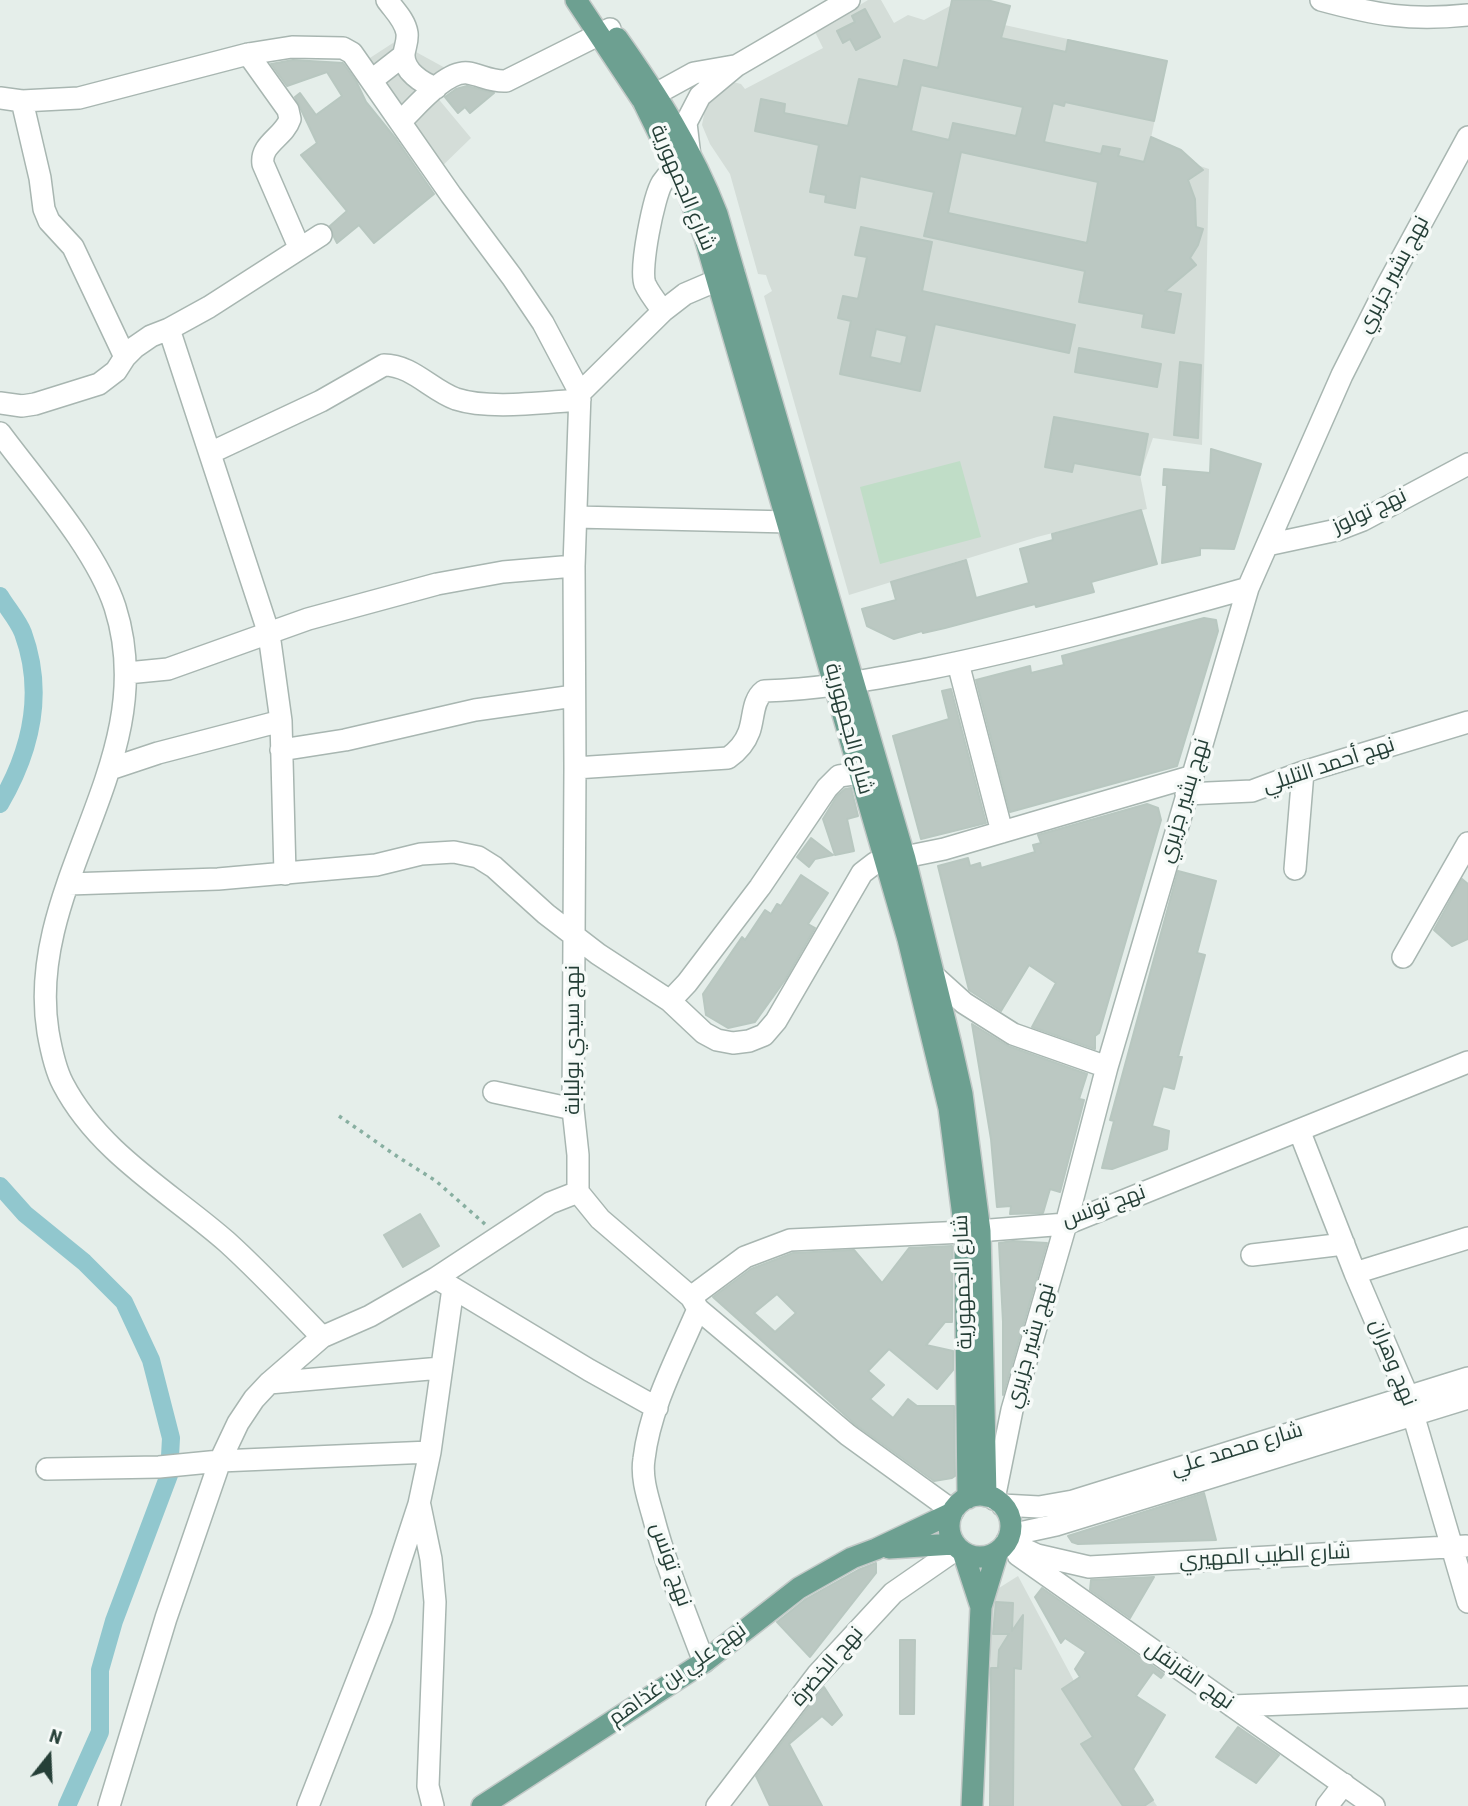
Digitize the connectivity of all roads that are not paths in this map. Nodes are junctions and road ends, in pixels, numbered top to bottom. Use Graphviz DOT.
graph roads {
  1 [pos="387,0"];
  2 [pos="576,0"];
  3 [pos="592,0"];
  4 [pos="849,0"];
  5 [pos="1321,0"];
  6 [pos="1468,15"];
  7 [pos="604,32"];
  8 [pos="248,54"];
  9 [pos="404,55"];
  10 [pos="736,66"];
  11 [pos="372,80"];
  12 [pos="436,88"];
  13 [pos="650,97"];
  14 [pos="0,98"];
  15 [pos="22,101"];
  16 [pos="401,121"];
  17 [pos="1468,138"];
  18 [pos="683,161"];
  19 [pos="321,235"];
  20 [pos="299,247"];
  21 [pos="727,275"];
  22 [pos="663,312"];
  23 [pos="169,329"];
  24 [pos="125,357"];
  25 [pos="580,397"];
  26 [pos="0,403"];
  27 [pos="0,433"];
  28 [pos="210,453"];
  29 [pos="1468,464"];
  30 [pos="576,517"];
  31 [pos="789,522"];
  32 [pos="1267,545"];
  33 [pos="573,566"];
  34 [pos="1248,588"];
  35 [pos="269,634"];
  36 [pos="958,663"];
  37 [pos="127,673"];
  38 [pos="845,685"];
  39 [pos="574,696"];
  40 [pos="281,721"];
  41 [pos="1468,722"];
  42 [pos="281,750"];
  43 [pos="575,768"];
  44 [pos="110,769"];
  45 [pos="1303,772"];
  46 [pos="860,773"];
  47 [pos="1190,785"];
  48 [pos="1002,832"];
  49 [pos="1468,843"];
  50 [pos="895,860"];
  51 [pos="1294,869"];
  52 [pos="285,874"];
  53 [pos="69,884"];
  54 [pos="574,935"];
  55 [pos="1403,957"];
  56 [pos="934,976"];
  57 [pos="670,1001"];
  58 [pos="1468,1062"];
  59 [pos="1107,1067"];
  60 [pos="494,1092"];
  61 [pos="573,1109"];
  62 [pos="1299,1130"];
  63 [pos="578,1192"];
  64 [pos="1066,1224"];
  65 [pos="973,1232"];
  66 [pos="1468,1238"];
  67 [pos="1343,1244"];
  68 [pos="1252,1255"];
  69 [pos="1355,1273"];
  70 [pos="445,1283"];
  71 [pos="694,1303"];
  72 [pos="322,1337"];
  73 [pos="441,1368"];
  74 [pos="1468,1378"];
  75 [pos="269,1383"];
  76 [pos="1468,1398"];
  77 [pos="1411,1407"];
  78 [pos="657,1408"];
  79 [pos="430,1452"];
  80 [pos="211,1462"];
  81 [pos="47,1469"];
  82 [pos="419,1504"];
  83 [pos="976,1504"];
  84 [pos="1005,1543"];
  85 [pos="1461,1547"];
  86 [pos="958,1548"];
  87 [pos="876,1549"];
  88 [pos="1468,1602"];
  89 [pos="981,1607"];
  90 [pos="704,1662"];
  91 [pos="1468,1696"];
  92 [pos="1232,1706"];
  93 [pos="1344,1784"];
  94 [pos="109,1806"];
  95 [pos="307,1806"];
  96 [pos="433,1806"];
  97 [pos="482,1806"];
  98 [pos="717,1806"];
  99 [pos="972,1806"];
  100 [pos="1328,1806"];
  101 [pos="1374,1806"];
  1 -- 9 [label="street"];
  2 -- 7 [label="main road, شارع الجمهورية"];
  3 -- 7 [label="main road, شارع الجمهورية"];
  4 -- 10 [label="street"];
  5 -- 6 [label="street"];
  7 -- 12 [label="street"];
  7 -- 13 [label="main road, شارع الجمهورية"];
  8 -- 11 [label="street"];
  8 -- 15 [label="street"];
  8 -- 20 [label="street"];
  9 -- 11 [label="street"];
  9 -- 12 [label="street"];
  10 -- 13 [label="street"];
  10 -- 18 [label="street"];
  11 -- 16 [label="street"];
  12 -- 16 [label="street"];
  13 -- 18 [label="main road, شارع الجمهورية"];
  14 -- 15 [label="street"];
  15 -- 24 [label="street"];
  16 -- 25 [label="street"];
  17 -- 32 [label="street, نهج بشير جزيري"];
  18 -- 21 [label="main road, شارع الجمهورية"];
  18 -- 22 [label="street"];
  19 -- 20 [label="street"];
  20 -- 23 [label="street"];
  21 -- 22 [label="street"];
  21 -- 31 [label="main road, شارع الجمهورية"];
  21 -- 38 [label="main road, شارع الجمهورية"];
  22 -- 25 [label="street"];
  23 -- 24 [label="street"];
  23 -- 28 [label="street"];
  24 -- 26 [label="street"];
  25 -- 28 [label="street"];
  25 -- 30 [label="street, نهج سيدي بولبابة"];
  27 -- 37 [label="street"];
  28 -- 35 [label="street"];
  29 -- 32 [label="street, نهج تولوز"];
  30 -- 31 [label="street"];
  30 -- 33 [label="street, نهج سيدي بولبابة"];
  31 -- 38 [label="main road, شارع الجمهورية"];
  32 -- 34 [label="street, نهج بشير جزيري"];
  33 -- 35 [label="street"];
  33 -- 39 [label="street, نهج سيدي بولبابة"];
  34 -- 36 [label="street"];
  34 -- 47 [label="street, نهج بشير جزيري"];
  35 -- 37 [label="street"];
  35 -- 40 [label="street"];
  36 -- 38 [label="street"];
  36 -- 48 [label="street"];
  37 -- 44 [label="street"];
  38 -- 43 [label="street"];
  38 -- 46 [label="main road, شارع الجمهورية"];
  38 -- 50 [label="main road, شارع الجمهورية"];
  39 -- 42 [label="street"];
  39 -- 43 [label="street, نهج سيدي بولبابة"];
  40 -- 42 [label="street"];
  40 -- 44 [label="street"];
  41 -- 45 [label="street, نهج أحمد التليلي"];
  42 -- 52 [label="street"];
  43 -- 54 [label="street, نهج سيدي بولبابة"];
  44 -- 53 [label="street"];
  45 -- 47 [label="street, نهج أحمد التليلي"];
  45 -- 51 [label="street"];
  46 -- 50 [label="main road, شارع الجمهورية"];
  46 -- 57 [label="street"];
  47 -- 48 [label="street, نهج أحمد التليلي"];
  47 -- 59 [label="street, نهج بشير جزيري"];
  48 -- 50 [label="street, نهج أحمد التليلي"];
  49 -- 55 [label="street"];
  50 -- 56 [label="main road, شارع الجمهورية"];
  50 -- 57 [label="street"];
  50 -- 65 [label="main road, شارع الجمهورية"];
  52 -- 53 [label="street"];
  52 -- 54 [label="street"];
  53 -- 72 [label="street"];
  54 -- 57 [label="street"];
  54 -- 61 [label="street, نهج سيدي بولبابة"];
  56 -- 59 [label="street"];
  56 -- 65 [label="main road, شارع الجمهورية"];
  58 -- 62 [label="street, نهج تونس"];
  59 -- 64 [label="street, نهج بشير جزيري"];
  60 -- 61 [label="street"];
  61 -- 63 [label="street, نهج سيدي بولبابة"];
  62 -- 64 [label="street, نهج تونس"];
  62 -- 67 [label="street, نهج وهران"];
  63 -- 70 [label="street"];
  63 -- 71 [label="street"];
  64 -- 65 [label="street, نهج تونس"];
  64 -- 83 [label="street, نهج بشير جزيري"];
  65 -- 71 [label="street, نهج تونس"];
  65 -- 83 [label="main road, شارع الجمهورية"];
  66 -- 69 [label="street"];
  67 -- 68 [label="street"];
  67 -- 69 [label="street, نهج وهران"];
  69 -- 77 [label="street, نهج وهران"];
  70 -- 72 [label="street"];
  70 -- 73 [label="street"];
  70 -- 78 [label="street"];
  71 -- 78 [label="street, نهج تونس"];
  71 -- 83 [label="street"];
  72 -- 75 [label="street"];
  73 -- 75 [label="street"];
  73 -- 79 [label="street"];
  74 -- 77 [label="street, شارع محمد علي"];
  75 -- 80 [label="street"];
  76 -- 77 [label="street, شارع محمد علي"];
  77 -- 83 [label="street, شارع محمد علي"];
  77 -- 84 [label="street, شارع محمد علي"];
  77 -- 85 [label="street, نهج وهران"];
  78 -- 90 [label="street, نهج تونس"];
  79 -- 80 [label="street"];
  79 -- 82 [label="street"];
  80 -- 81 [label="street"];
  80 -- 94 [label="street"];
  82 -- 95 [label="street"];
  82 -- 96 [label="street"];
  83 -- 84 [label="main road"];
  83 -- 86 [label="main road"];
  83 -- 87 [label="main road, نهج علي بن غذاهم"];
  84 -- 85 [label="street, شارع الطيب المهيري"];
  84 -- 86 [label="main road"];
  84 -- 89 [label="main road"];
  84 -- 92 [label="street, نهج القرنفل"];
  85 -- 88 [label="street, نهج وهران"];
  86 -- 87 [label="main road, نهج علي بن غذاهم"];
  86 -- 89 [label="main road"];
  86 -- 98 [label="street, نهج الخضرة"];
  87 -- 90 [label="main road, نهج علي بن غذاهم"];
  89 -- 99 [label="main road"];
  90 -- 97 [label="main road, نهج علي بن غذاهم"];
  91 -- 92 [label="street"];
  92 -- 93 [label="street, نهج القرنفل"];
  93 -- 100 [label="street"];
  93 -- 101 [label="street, نهج القرنفل"];
}
